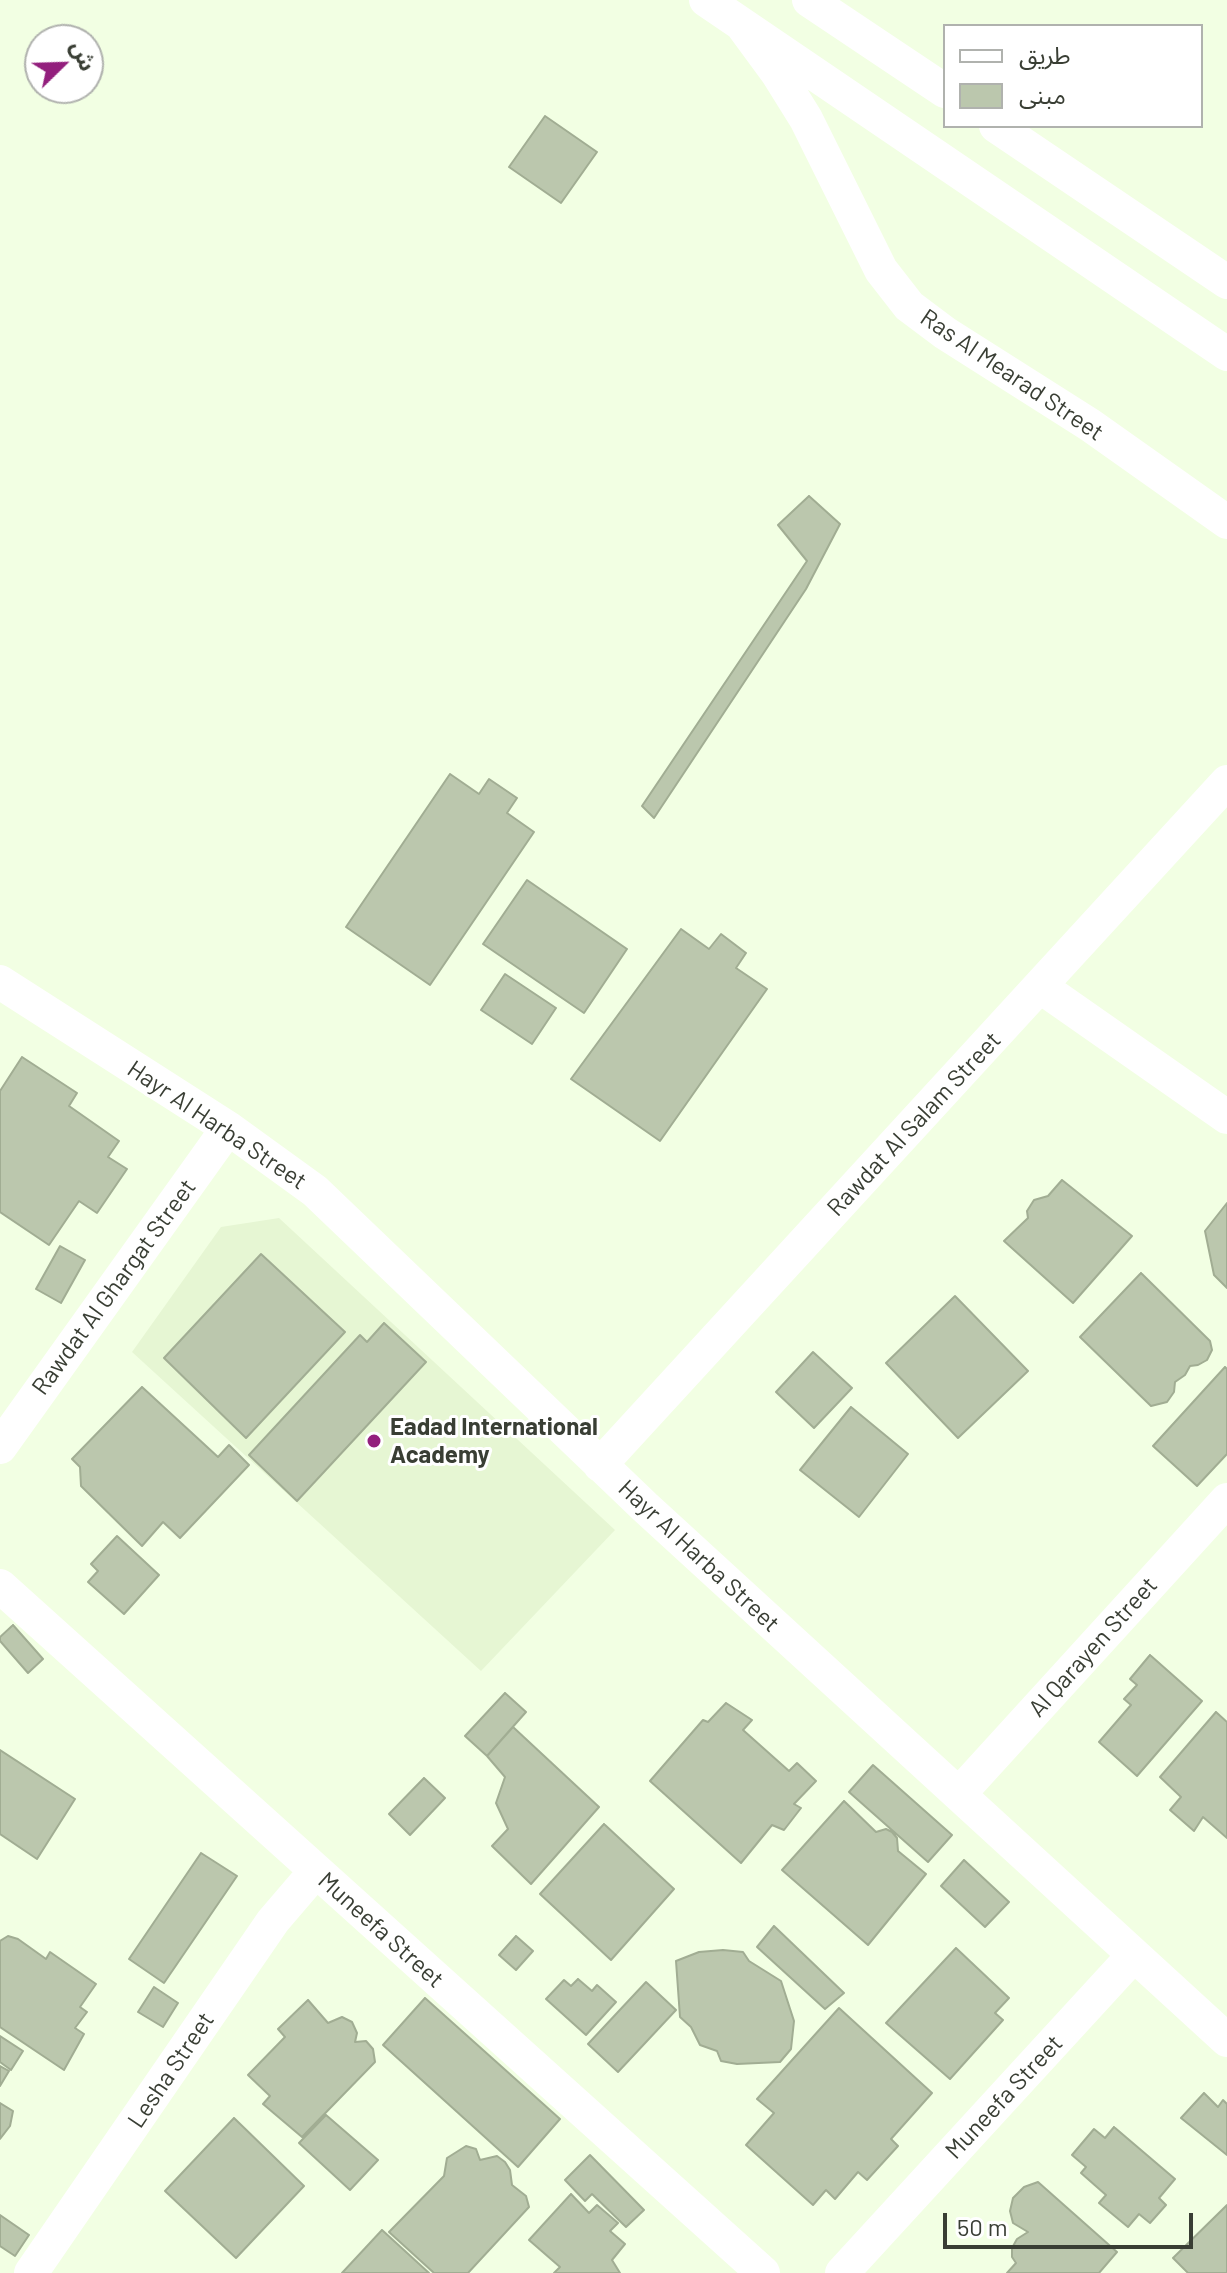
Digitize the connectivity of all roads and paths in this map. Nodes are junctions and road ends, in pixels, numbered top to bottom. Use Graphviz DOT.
graph roads {
  1 [pos="706,0"];
  2 [pos="809,0"];
  3 [pos="742,25"];
  4 [pos="943,90"];
  5 [pos="999,128"];
  6 [pos="1227,282"];
  7 [pos="1227,354"];
  8 [pos="1227,522"];
  9 [pos="1227,782"];
  10 [pos="0,982"];
  11 [pos="1041,987"];
  12 [pos="1227,1117"];
  13 [pos="228,1128"];
  14 [pos="0,1447"];
  15 [pos="600,1465"];
  16 [pos="1227,1500"];
  17 [pos="0,1586"];
  18 [pos="959,1794"];
  19 [pos="315,1872"];
  20 [pos="1133,1956"];
  21 [pos="1227,2040"];
  22 [pos="35,2271"];
  23 [pos="763,2273"];
  24 [pos="842,2273"];
  1 -- 3 [label="street, Ras Al Mearad Street"];
  2 -- 4 [label="street"];
  3 -- 7 [label="street, Ras Al Mearad Street"];
  3 -- 8 [label="street, Ras Al Mearad Street"];
  5 -- 6 [label="street"];
  9 -- 11 [label="street, Rawdat Al Salam Street"];
  10 -- 13 [label="street, Hayr Al Harba Street"];
  11 -- 12 [label="street"];
  11 -- 15 [label="street, Rawdat Al Salam Street"];
  13 -- 14 [label="street, Rawdat Al Ghargat Street"];
  13 -- 15 [label="street, Hayr Al Harba Street"];
  15 -- 18 [label="street, Hayr Al Harba Street"];
  16 -- 18 [label="street, Al Qarayen Street"];
  17 -- 19 [label="street, Muneefa Street"];
  18 -- 20 [label="street, Hayr Al Harba Street"];
  19 -- 22 [label="street, Lesha Street"];
  19 -- 23 [label="street, Muneefa Street"];
  20 -- 21 [label="street, Hayr Al Harba Street"];
  20 -- 24 [label="street, Muneefa Street"];
}
